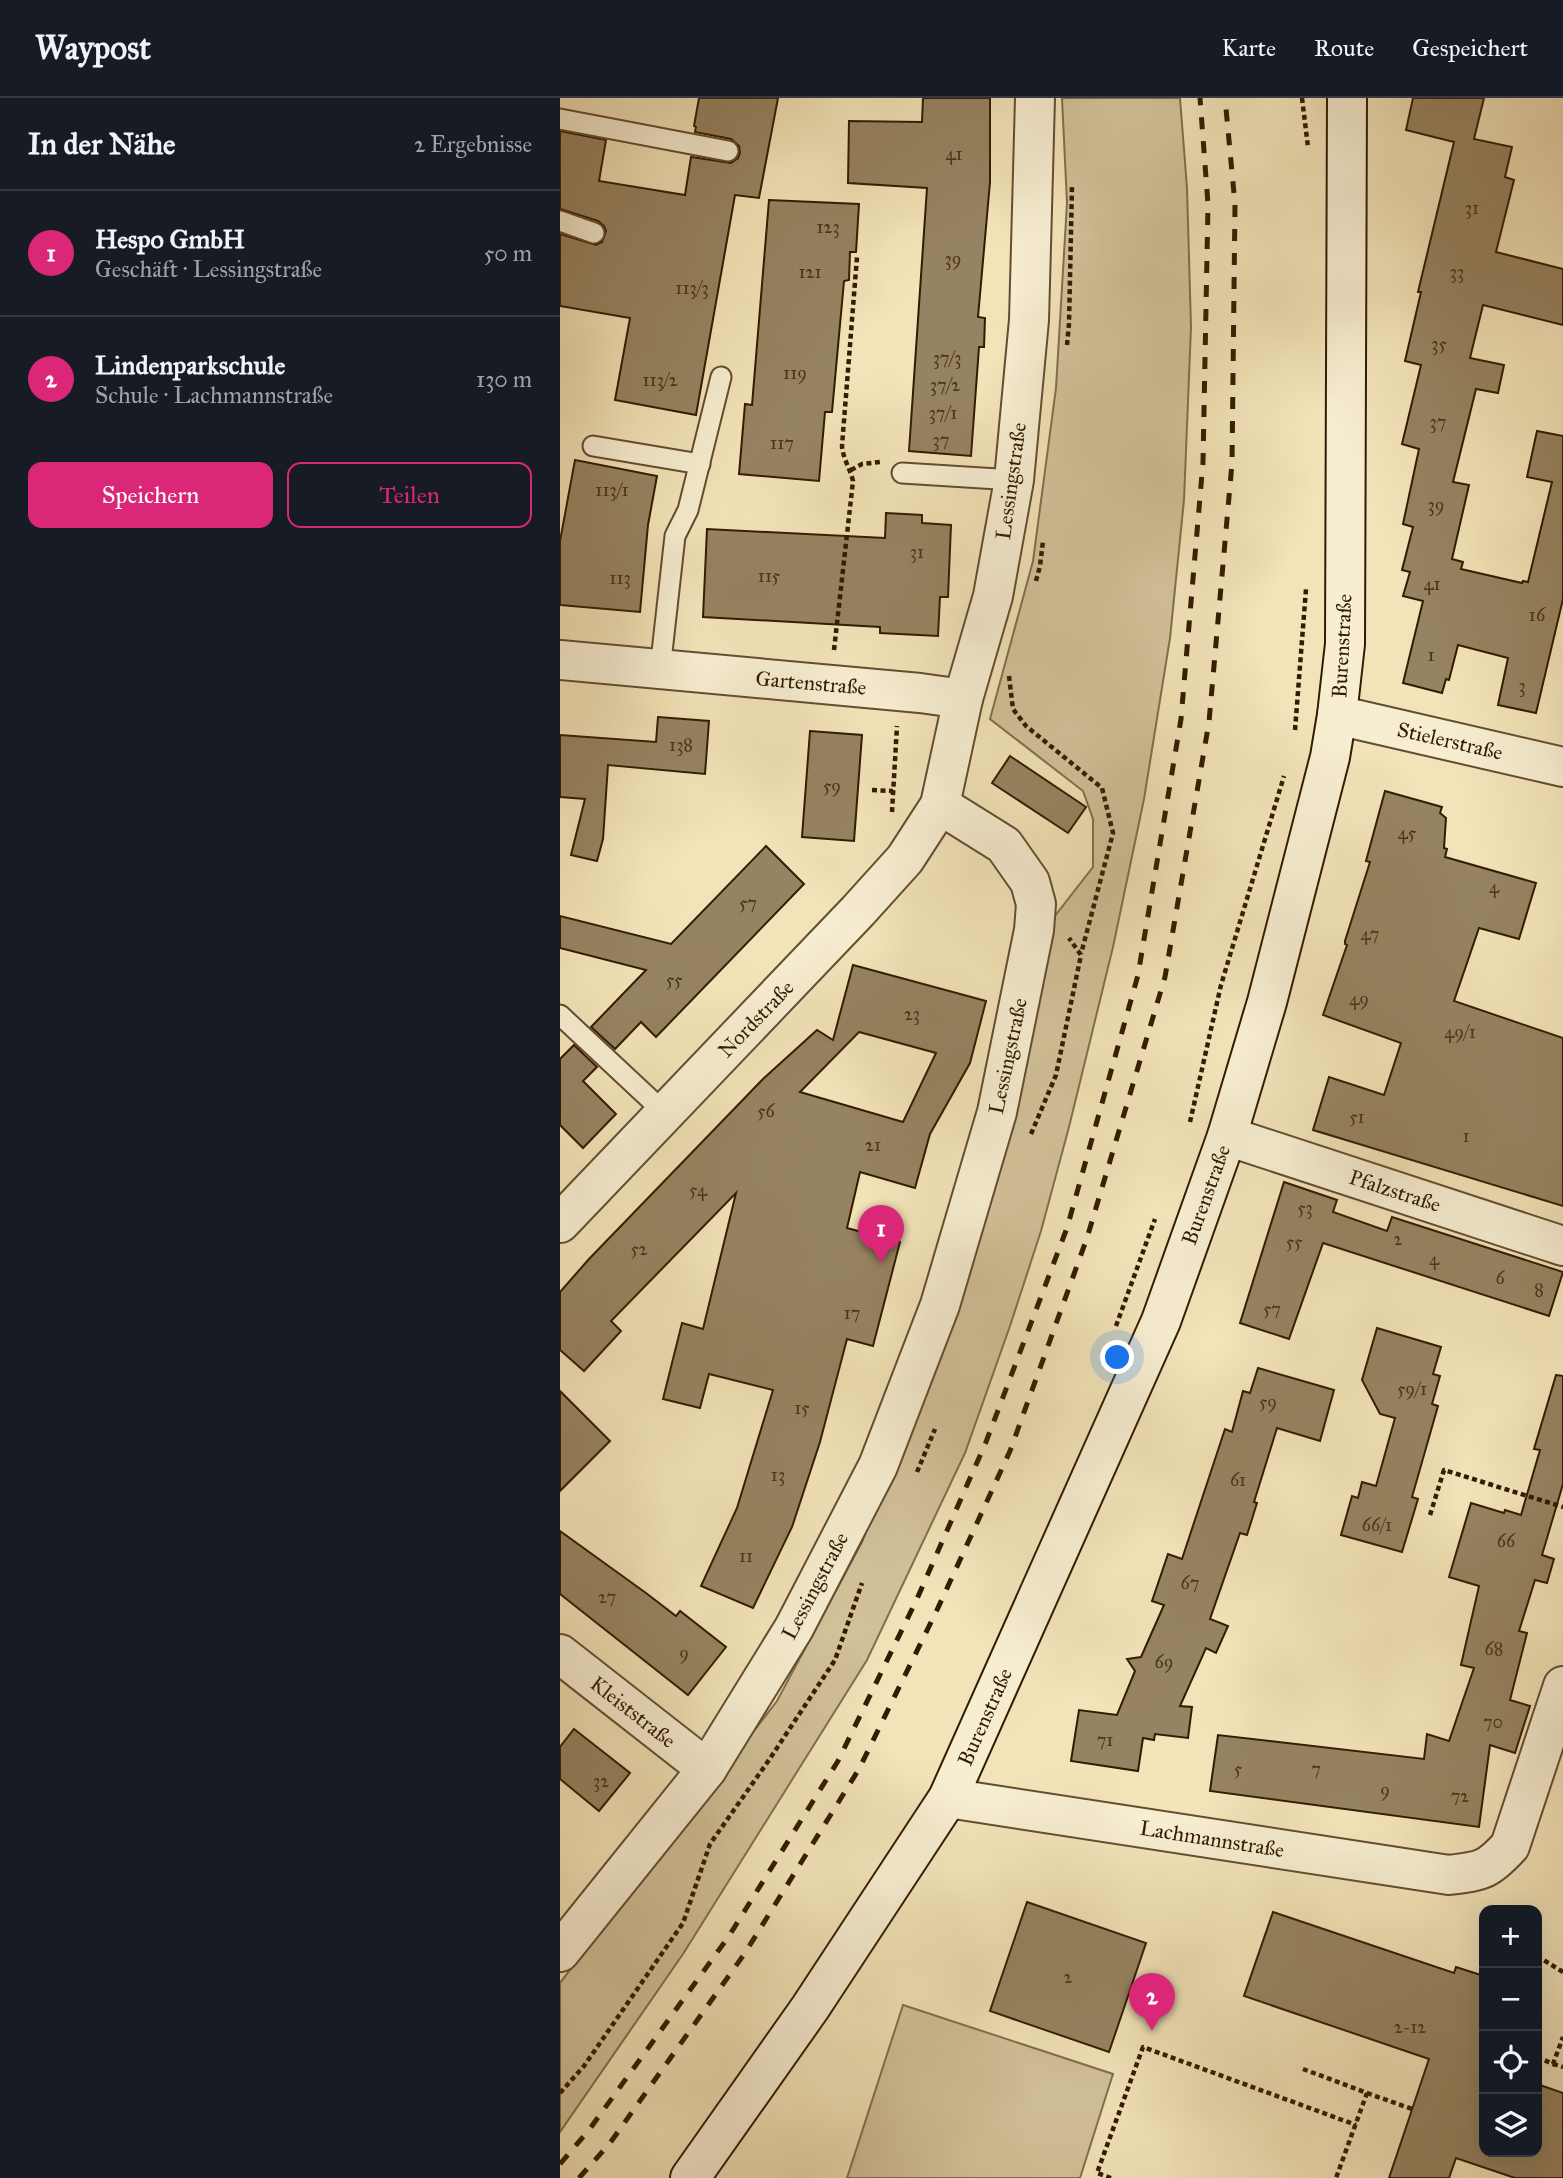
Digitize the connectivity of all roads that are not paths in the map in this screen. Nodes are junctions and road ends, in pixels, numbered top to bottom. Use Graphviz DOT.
graph roads {
  1 [pos="1035,98"];
  2 [pos="1347,98"];
  3 [pos="560,119"];
  4 [pos="728,151"];
  5 [pos="560,222"];
  6 [pos="594,233"];
  7 [pos="721,377"];
  8 [pos="593,446"];
  9 [pos="700,464"];
  10 [pos="902,473"];
  11 [pos="1014,480"];
  12 [pos="560,660"];
  13 [pos="660,670"];
  14 [pos="963,699"];
  15 [pos="1338,715"];
  16 [pos="1562,763"];
  17 [pos="940,805"];
  18 [pos="560,1015"];
  19 [pos="666,1114"];
  20 [pos="1227,1136"];
  21 [pos="560,1223"];
  22 [pos="1563,1246"];
  23 [pos="560,1654"];
  24 [pos="1563,1686"];
  25 [pos="707,1769"];
  26 [pos="948,1797"];
  27 [pos="560,1952"];
  28 [pos="690,2178"];
  1 -- 11 [label="street, Lessingstraße"];
  2 -- 15 [label="street, Burenstraße"];
  3 -- 4 [label="lane"];
  5 -- 6 [label="lane"];
  7 -- 9 [label="lane"];
  8 -- 9 [label="lane"];
  9 -- 13 [label="lane"];
  10 -- 11 [label="lane"];
  11 -- 14 [label="street, Lessingstraße"];
  12 -- 13 [label="street, Gartenstraße"];
  13 -- 14 [label="street, Gartenstraße"];
  14 -- 17 [label="street, Lessingstraße"];
  15 -- 16 [label="street, Stielerstraße"];
  15 -- 20 [label="street, Burenstraße"];
  17 -- 19 [label="street, Nordstraße"];
  17 -- 25 [label="street, Lessingstraße"];
  18 -- 19 [label="lane"];
  19 -- 21 [label="street, Nordstraße"];
  20 -- 22 [label="street, Pfalzstraße"];
  20 -- 26 [label="street, Burenstraße"];
  23 -- 25 [label="street, Kleiststraße"];
  24 -- 26 [label="street, Lachmannstraße"];
  25 -- 27 [label="street, Lessingstraße"];
  26 -- 28 [label="street, Burenstraße"];
}
